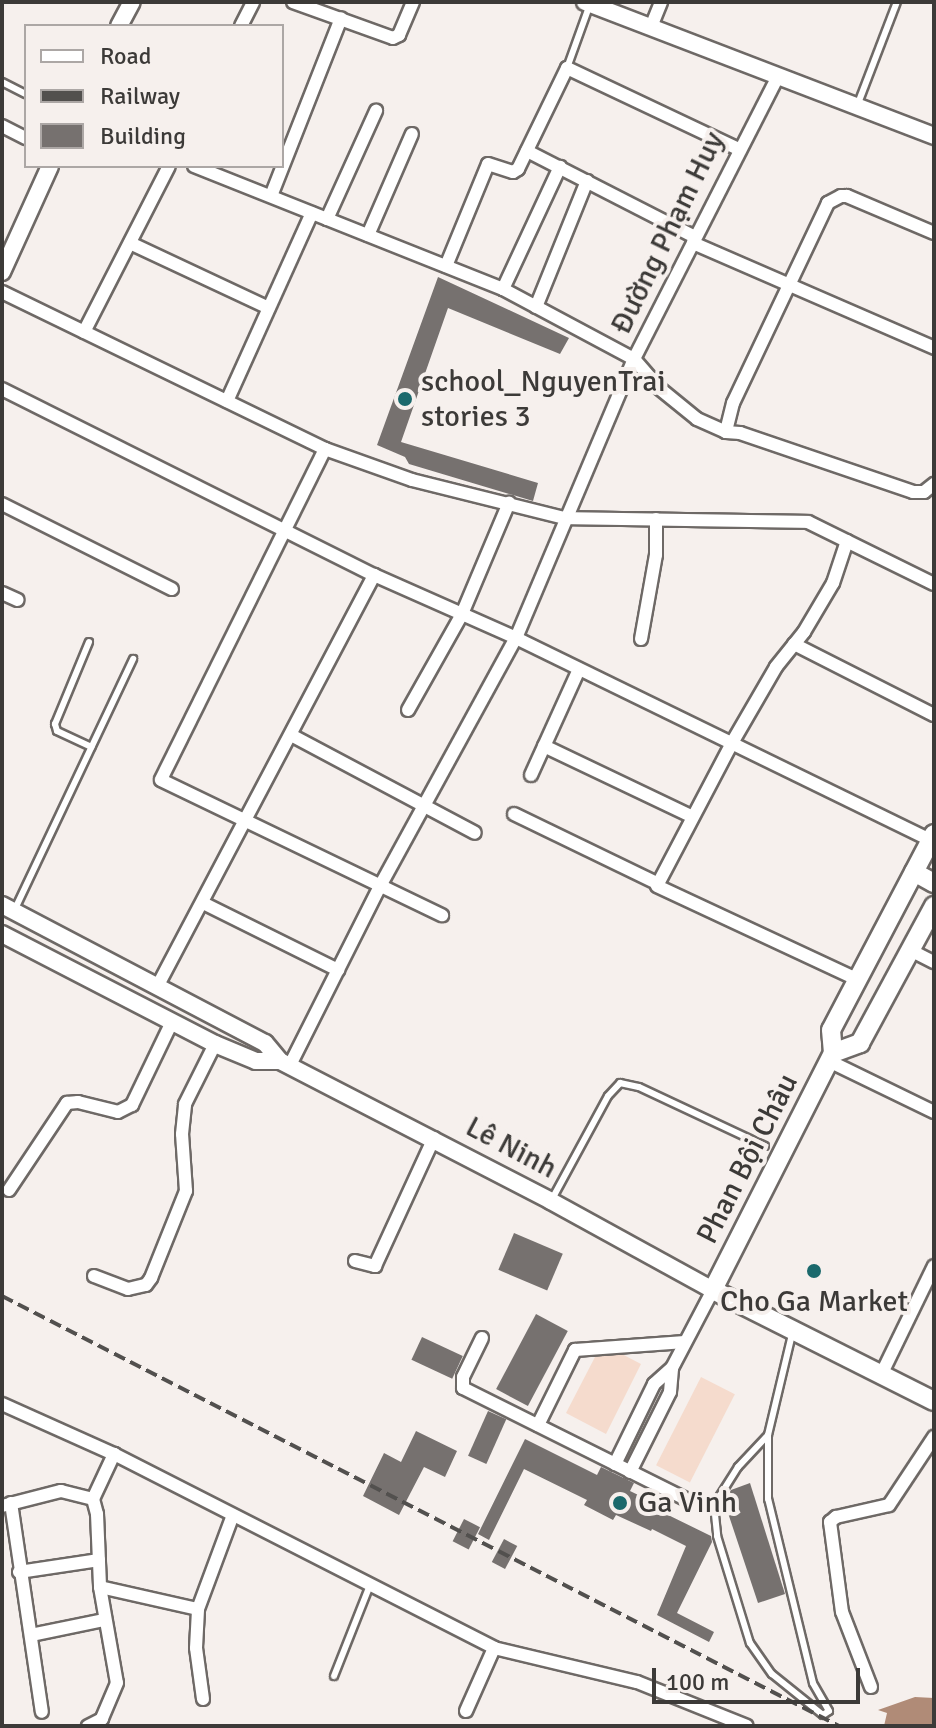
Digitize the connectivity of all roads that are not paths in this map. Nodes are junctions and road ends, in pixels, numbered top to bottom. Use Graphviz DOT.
graph roads {
  1 [pos="132,2"];
  2 [pos="253,2"];
  3 [pos="293,2"];
  4 [pos="413,2"];
  5 [pos="661,2"];
  6 [pos="897,2"];
  7 [pos="587,3"];
  8 [pos="341,18"];
  9 [pos="120,24"];
  10 [pos="242,24"];
  11 [pos="651,27"];
  12 [pos="567,68"];
  13 [pos="778,76"];
  14 [pos="2,82"];
  15 [pos="24,93"];
  16 [pos="857,106"];
  17 [pos="376,111"];
  18 [pos="2,126"];
  19 [pos="412,134"];
  20 [pos="934,136"];
  21 [pos="24,137"];
  22 [pos="738,149"];
  23 [pos="527,151"];
  24 [pos="284,163"];
  25 [pos="560,167"];
  26 [pos="49,168"];
  27 [pos="168,168"];
  28 [pos="199,168"];
  29 [pos="282,168"];
  30 [pos="587,181"];
  31 [pos="271,196"];
  32 [pos="312,213"];
  33 [pos="327,219"];
  34 [pos="934,233"];
  35 [pos="368,235"];
  36 [pos="694,240"];
  37 [pos="130,243"];
  38 [pos="446,266"];
  39 [pos="2,272"];
  40 [pos="787,284"];
  41 [pos="503,289"];
  42 [pos="2,292"];
  43 [pos="536,307"];
  44 [pos="269,308"];
  45 [pos="84,332"];
  46 [pos="934,348"];
  47 [pos="634,359"];
  48 [pos="2,389"];
  49 [pos="227,401"];
  50 [pos="726,432"];
  51 [pos="325,449"];
  52 [pos="934,484"];
  53 [pos="509,503"];
  54 [pos="2,504"];
  55 [pos="564,518"];
  56 [pos="656,519"];
  57 [pos="286,530"];
  58 [pos="847,541"];
  59 [pos="374,575"];
  60 [pos="934,584"];
  61 [pos="172,589"];
  62 [pos="2,593"];
  63 [pos="18,600"];
  64 [pos="462,614"];
  65 [pos="516,638"];
  66 [pos="641,639"];
  67 [pos="89,642"];
  68 [pos="794,644"];
  69 [pos="133,659"];
  70 [pos="579,669"];
  71 [pos="408,710"];
  72 [pos="934,715"];
  73 [pos="291,735"];
  74 [pos="732,743"];
  75 [pos="544,746"];
  76 [pos="92,747"];
  77 [pos="531,775"];
  78 [pos="427,805"];
  79 [pos="514,814"];
  80 [pos="691,816"];
  81 [pos="246,824"];
  82 [pos="475,833"];
  83 [pos="932,837"];
  84 [pos="914,872"];
  85 [pos="657,883"];
  86 [pos="934,883"];
  87 [pos="380,886"];
  88 [pos="203,903"];
  89 [pos="934,906"];
  90 [pos="8,908"];
  91 [pos="442,915"];
  92 [pos="2,934"];
  93 [pos="910,950"];
  94 [pos="934,962"];
  95 [pos="338,970"];
  96 [pos="856,979"];
  97 [pos="157,987"];
  98 [pos="172,1022"];
  99 [pos="215,1044"];
  100 [pos="831,1057"];
  101 [pos="285,1063"];
  102 [pos="934,1112"];
  103 [pos="434,1138"];
  104 [pos="765,1146"];
  105 [pos="9,1190"];
  106 [pos="551,1201"];
  107 [pos="355,1261"];
  108 [pos="934,1266"];
  109 [pos="94,1276"];
  110 [pos="713,1290"];
  111 [pos="793,1330"];
  112 [pos="482,1338"];
  113 [pos="685,1342"];
  114 [pos="672,1368"];
  115 [pos="881,1375"];
  116 [pos="934,1401"];
  117 [pos="2,1404"];
  118 [pos="538,1425"];
  119 [pos="768,1435"];
  120 [pos="934,1437"];
  121 [pos="114,1454"];
  122 [pos="615,1464"];
  123 [pos="630,1472"];
  124 [pos="93,1499"];
  125 [pos="686,1499"];
  126 [pos="6,1505"];
  127 [pos="233,1515"];
  128 [pos="99,1560"];
  129 [pos="19,1572"];
  130 [pos="370,1585"];
  131 [pos="100,1587"];
  132 [pos="198,1609"];
  133 [pos="104,1620"];
  134 [pos="31,1635"];
  135 [pos="494,1648"];
  136 [pos="334,1676"];
  137 [pos="871,1687"];
  138 [pos="203,1699"];
  139 [pos="466,1711"];
  140 [pos="42,1712"];
  141 [pos="88,1726"];
  142 [pos="747,1726"];
  1 -- 9 [label="street"];
  2 -- 10 [label="street"];
  3 -- 8 [label="street"];
  4 -- 8 [label="street"];
  5 -- 11 [label="street"];
  6 -- 16 [label="lane"];
  7 -- 11 [label="street"];
  7 -- 12 [label="lane"];
  8 -- 24 [label="street"];
  11 -- 13 [label="street"];
  12 -- 22 [label="street"];
  12 -- 23 [label="street"];
  13 -- 16 [label="street"];
  13 -- 22 [label="street, Đường Phạm Huy"];
  14 -- 15 [label="lane"];
  16 -- 20 [label="street"];
  17 -- 33 [label="street"];
  18 -- 21 [label="street"];
  19 -- 35 [label="street"];
  22 -- 36 [label="street, Đường Phạm Huy"];
  23 -- 25 [label="street"];
  23 -- 38 [label="street"];
  25 -- 30 [label="street"];
  25 -- 41 [label="street"];
  26 -- 39 [label="street"];
  27 -- 37 [label="street"];
  28 -- 31 [label="street"];
  29 -- 31 [label="street"];
  30 -- 36 [label="street"];
  30 -- 43 [label="street"];
  31 -- 32 [label="street"];
  32 -- 33 [label="street"];
  32 -- 44 [label="street"];
  33 -- 35 [label="street"];
  34 -- 40 [label="street"];
  35 -- 38 [label="street"];
  36 -- 40 [label="street"];
  36 -- 47 [label="street, Đường Phạm Huy"];
  37 -- 44 [label="street"];
  37 -- 45 [label="street"];
  38 -- 41 [label="street"];
  40 -- 46 [label="street"];
  40 -- 50 [label="street"];
  41 -- 43 [label="street"];
  42 -- 45 [label="street"];
  43 -- 47 [label="street"];
  44 -- 49 [label="street"];
  45 -- 49 [label="street"];
  47 -- 50 [label="street"];
  47 -- 55 [label="street, Đường Phạm Huy"];
  48 -- 57 [label="street"];
  49 -- 51 [label="street"];
  50 -- 52 [label="street"];
  51 -- 53 [label="street"];
  51 -- 57 [label="street"];
  53 -- 55 [label="street"];
  53 -- 64 [label="street"];
  54 -- 61 [label="street"];
  55 -- 56 [label="street"];
  55 -- 65 [label="street, Đường Phạm Huy"];
  56 -- 58 [label="street"];
  56 -- 66 [label="street"];
  57 -- 59 [label="street"];
  57 -- 81 [label="street"];
  58 -- 60 [label="street"];
  58 -- 68 [label="street"];
  59 -- 64 [label="street"];
  59 -- 73 [label="street"];
  62 -- 63 [label="street"];
  64 -- 65 [label="street"];
  64 -- 71 [label="street"];
  65 -- 70 [label="street"];
  65 -- 78 [label="street, Đường Phạm Huy"];
  67 -- 76 [label="lane"];
  68 -- 72 [label="street"];
  68 -- 74 [label="street"];
  69 -- 76 [label="lane"];
  70 -- 74 [label="street"];
  70 -- 75 [label="street"];
  73 -- 78 [label="street"];
  73 -- 81 [label="street"];
  74 -- 80 [label="street"];
  74 -- 83 [label="street"];
  75 -- 77 [label="street"];
  75 -- 80 [label="street"];
  76 -- 90 [label="lane"];
  78 -- 82 [label="street"];
  78 -- 87 [label="street, Đường Phạm Huy"];
  79 -- 85 [label="street"];
  80 -- 85 [label="street"];
  81 -- 87 [label="street"];
  81 -- 88 [label="street"];
  83 -- 84 [label="main road, Phan Bội Châu"];
  84 -- 86 [label="main road"];
  84 -- 96 [label="main road, Phan Bội Châu"];
  85 -- 96 [label="street"];
  87 -- 91 [label="street"];
  87 -- 95 [label="street, Đường Phạm Huy"];
  88 -- 95 [label="street"];
  88 -- 97 [label="street"];
  89 -- 93 [label="main road, Phan Bội Châu"];
  90 -- 92 [label="street"];
  90 -- 97 [label="street, Lê Ninh"];
  92 -- 98 [label="street, Lê Ninh"];
  93 -- 94 [label="street"];
  93 -- 100 [label="main road, Phan Bội Châu"];
  95 -- 101 [label="street, Đường Phạm Huy"];
  96 -- 100 [label="main road, Phan Bội Châu"];
  97 -- 101 [label="street, Lê Ninh"];
  98 -- 99 [label="street, Lê Ninh"];
  98 -- 105 [label="street"];
  99 -- 101 [label="street, Lê Ninh"];
  99 -- 109 [label="street"];
  100 -- 102 [label="street"];
  100 -- 110 [label="main road, Phan Bội Châu"];
  101 -- 103 [label="street, Lê Ninh"];
  103 -- 106 [label="street, Lê Ninh"];
  103 -- 107 [label="street"];
  104 -- 106 [label="lane"];
  106 -- 110 [label="street, Lê Ninh"];
  108 -- 115 [label="street"];
  110 -- 111 [label="main road"];
  110 -- 113 [label="street"];
  111 -- 115 [label="main road"];
  111 -- 119 [label="lane"];
  112 -- 118 [label="street"];
  113 -- 114 [label="street"];
  113 -- 118 [label="street"];
  114 -- 122 [label="street"];
  114 -- 123 [label="street"];
  115 -- 116 [label="main road"];
  117 -- 121 [label="street"];
  118 -- 122 [label="street"];
  119 -- 119 [label="lane"];
  120 -- 137 [label="street"];
  121 -- 124 [label="street"];
  121 -- 127 [label="street"];
  122 -- 123 [label="street"];
  123 -- 125 [label="street"];
  124 -- 126 [label="street"];
  124 -- 128 [label="street"];
  126 -- 129 [label="street"];
  127 -- 130 [label="street"];
  127 -- 132 [label="street"];
  128 -- 129 [label="street"];
  128 -- 131 [label="street"];
  129 -- 134 [label="street"];
  130 -- 135 [label="street"];
  130 -- 136 [label="lane"];
  131 -- 132 [label="street"];
  131 -- 133 [label="street"];
  132 -- 138 [label="street"];
  133 -- 134 [label="street"];
  133 -- 141 [label="street"];
  134 -- 140 [label="street"];
  135 -- 139 [label="street"];
  135 -- 142 [label="street"];
}
